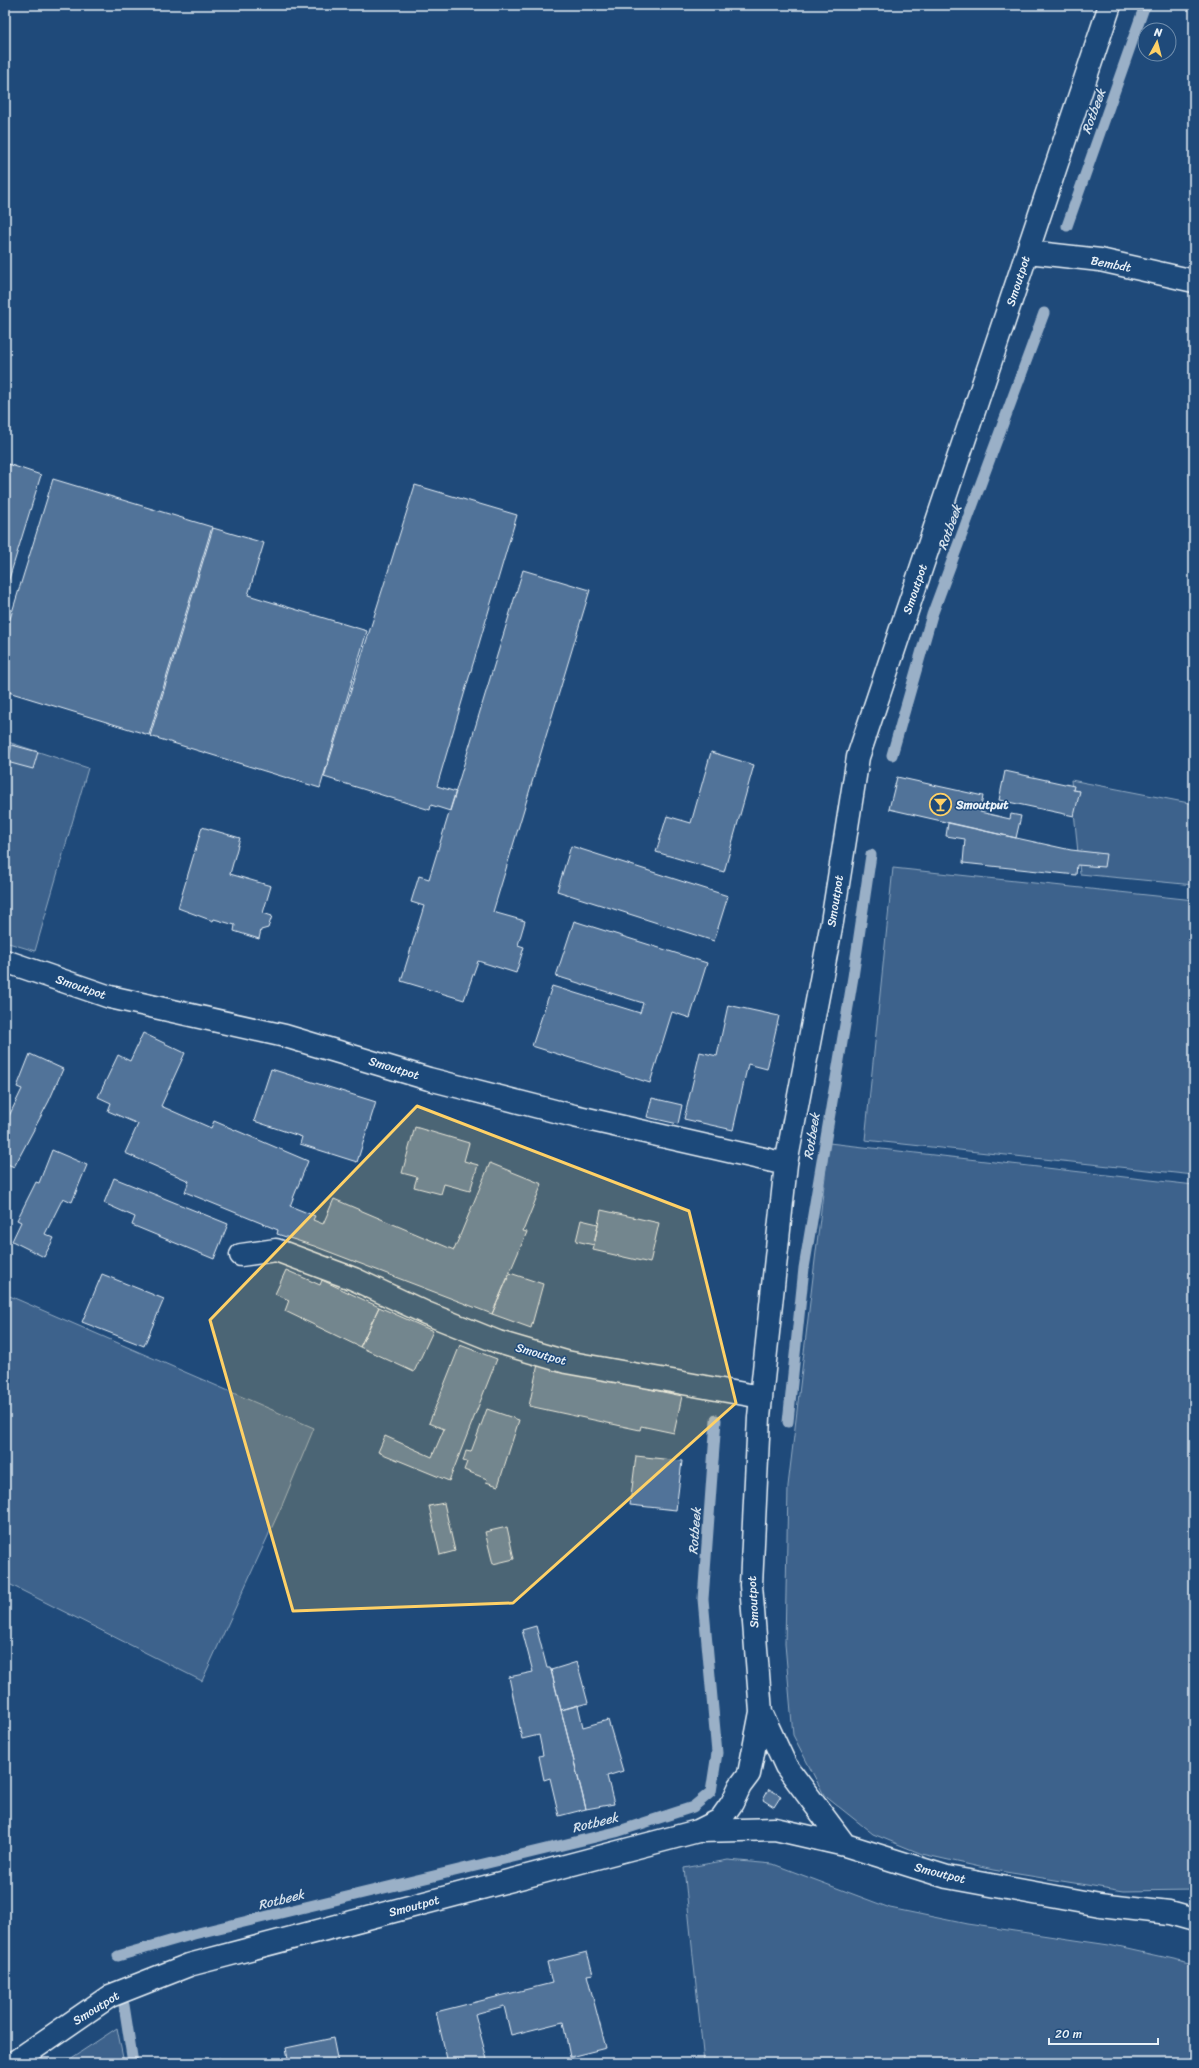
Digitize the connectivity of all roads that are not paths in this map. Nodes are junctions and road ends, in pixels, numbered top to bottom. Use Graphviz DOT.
graph roads {
  1 [pos="1110,5"];
  2 [pos="1028,252"];
  3 [pos="1194,281"];
  4 [pos="5,961"];
  5 [pos="786,1164"];
  6 [pos="241,1255"];
  7 [pos="761,1397"];
  8 [pos="761,1712"];
  9 [pos="698,1831"];
  10 [pos="845,1845"];
  11 [pos="1194,1920"];
  12 [pos="13,2063"];
  1 -- 2 [label="street, Smoutpot"];
  2 -- 3 [label="street, Bembdt"];
  2 -- 5 [label="street, Smoutpot"];
  4 -- 5 [label="street, Smoutpot"];
  5 -- 7 [label="street, Smoutpot"];
  6 -- 7 [label="street, Smoutpot"];
  7 -- 8 [label="street, Smoutpot"];
  8 -- 9 [label="street, Smoutpot"];
  8 -- 10 [label="street, Smoutpot"];
  9 -- 10 [label="street"];
  9 -- 12 [label="street, Smoutpot"];
  10 -- 11 [label="street, Smoutpot"];
}
